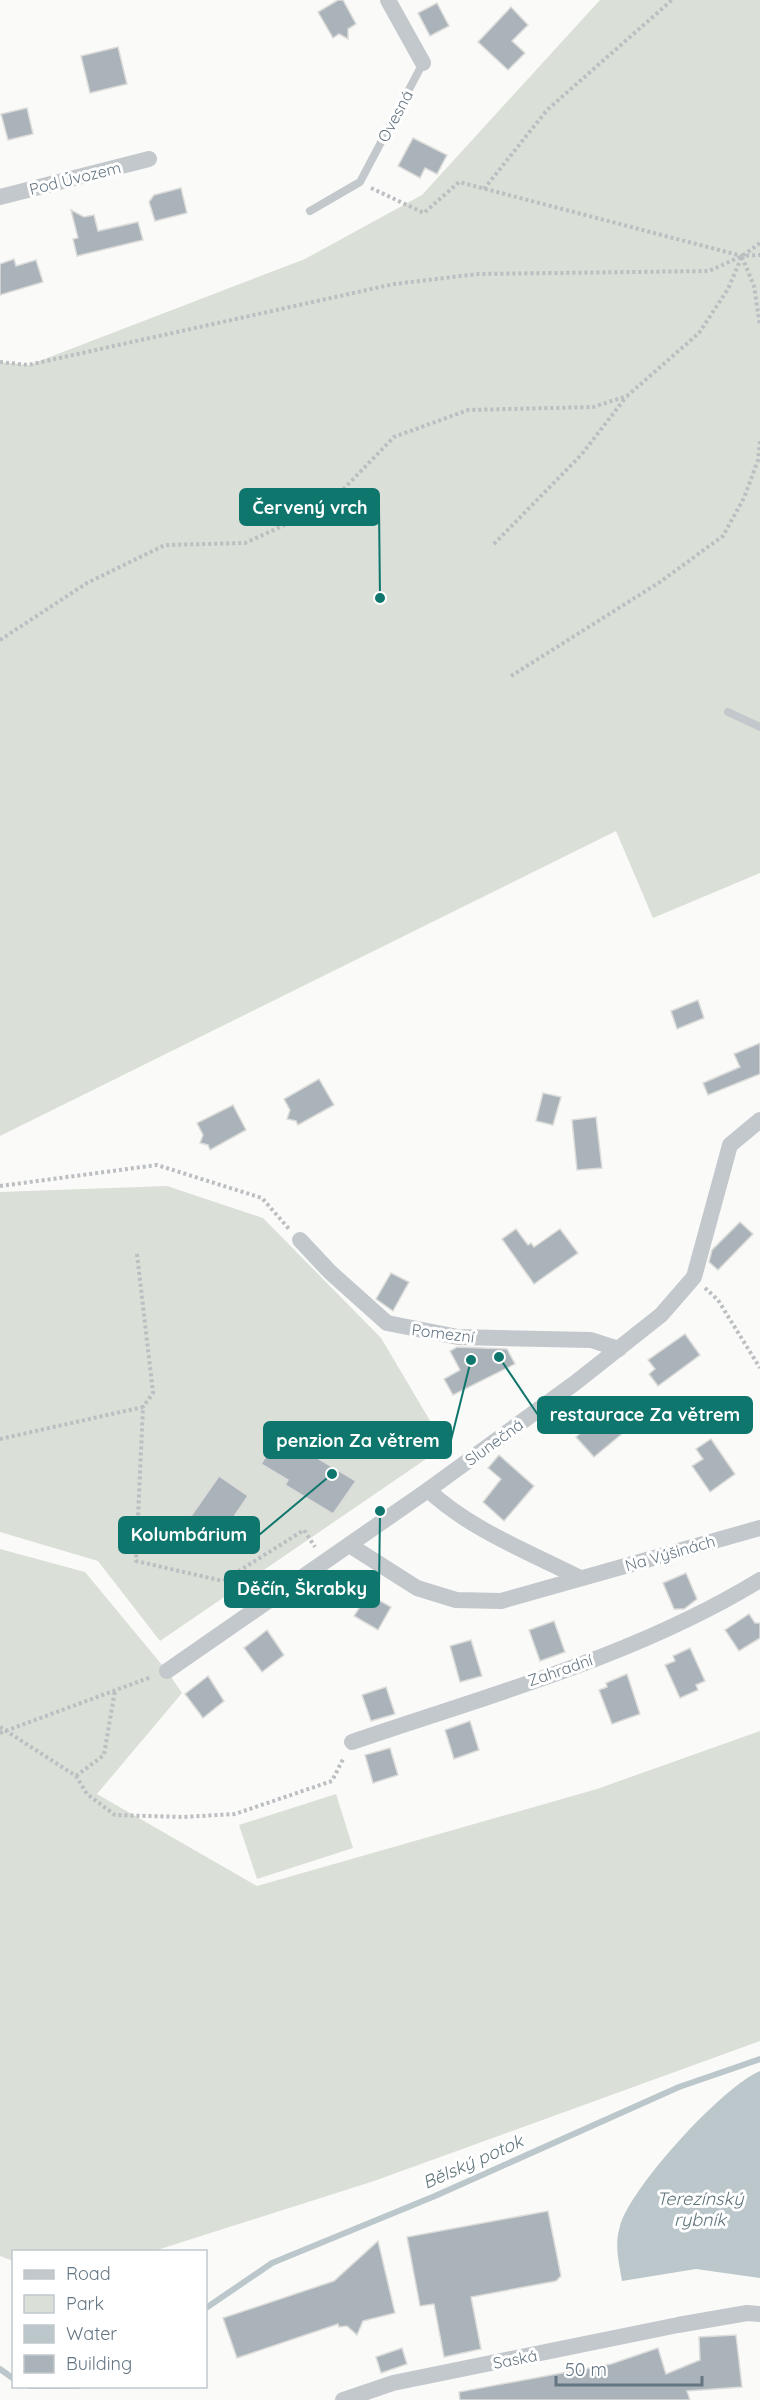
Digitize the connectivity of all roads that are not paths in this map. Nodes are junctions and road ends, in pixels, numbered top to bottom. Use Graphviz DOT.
graph roads {
  1 [pos="388,0"];
  2 [pos="423,63"];
  3 [pos="149,159"];
  4 [pos="0,197"];
  5 [pos="310,211"];
  6 [pos="728,712"];
  7 [pos="760,727"];
  8 [pos="760,1120"];
  9 [pos="300,1240"];
  10 [pos="619,1349"];
  11 [pos="428,1490"];
  12 [pos="760,1528"];
  13 [pos="351,1546"];
  14 [pos="580,1578"];
  15 [pos="760,1580"];
  16 [pos="167,1671"];
  17 [pos="352,1742"];
  18 [pos="760,2314"];
  19 [pos="343,2400"];
  1 -- 2 [label="street, Ovesná"];
  2 -- 5 [label="lane, Ovesná"];
  3 -- 4 [label="street, Pod Úvozem"];
  6 -- 7 [label="lane"];
  8 -- 10 [label="street, Slunečná"];
  9 -- 10 [label="street, Pomezní"];
  10 -- 11 [label="street, Slunečná"];
  11 -- 13 [label="street, Slunečná"];
  11 -- 14 [label="street"];
  12 -- 14 [label="street, Na Výšinách"];
  13 -- 14 [label="street, Na Výšinách"];
  13 -- 16 [label="street, Slunečná"];
  15 -- 17 [label="street, Zahradní"];
  18 -- 19 [label="street, Saská"];
}
